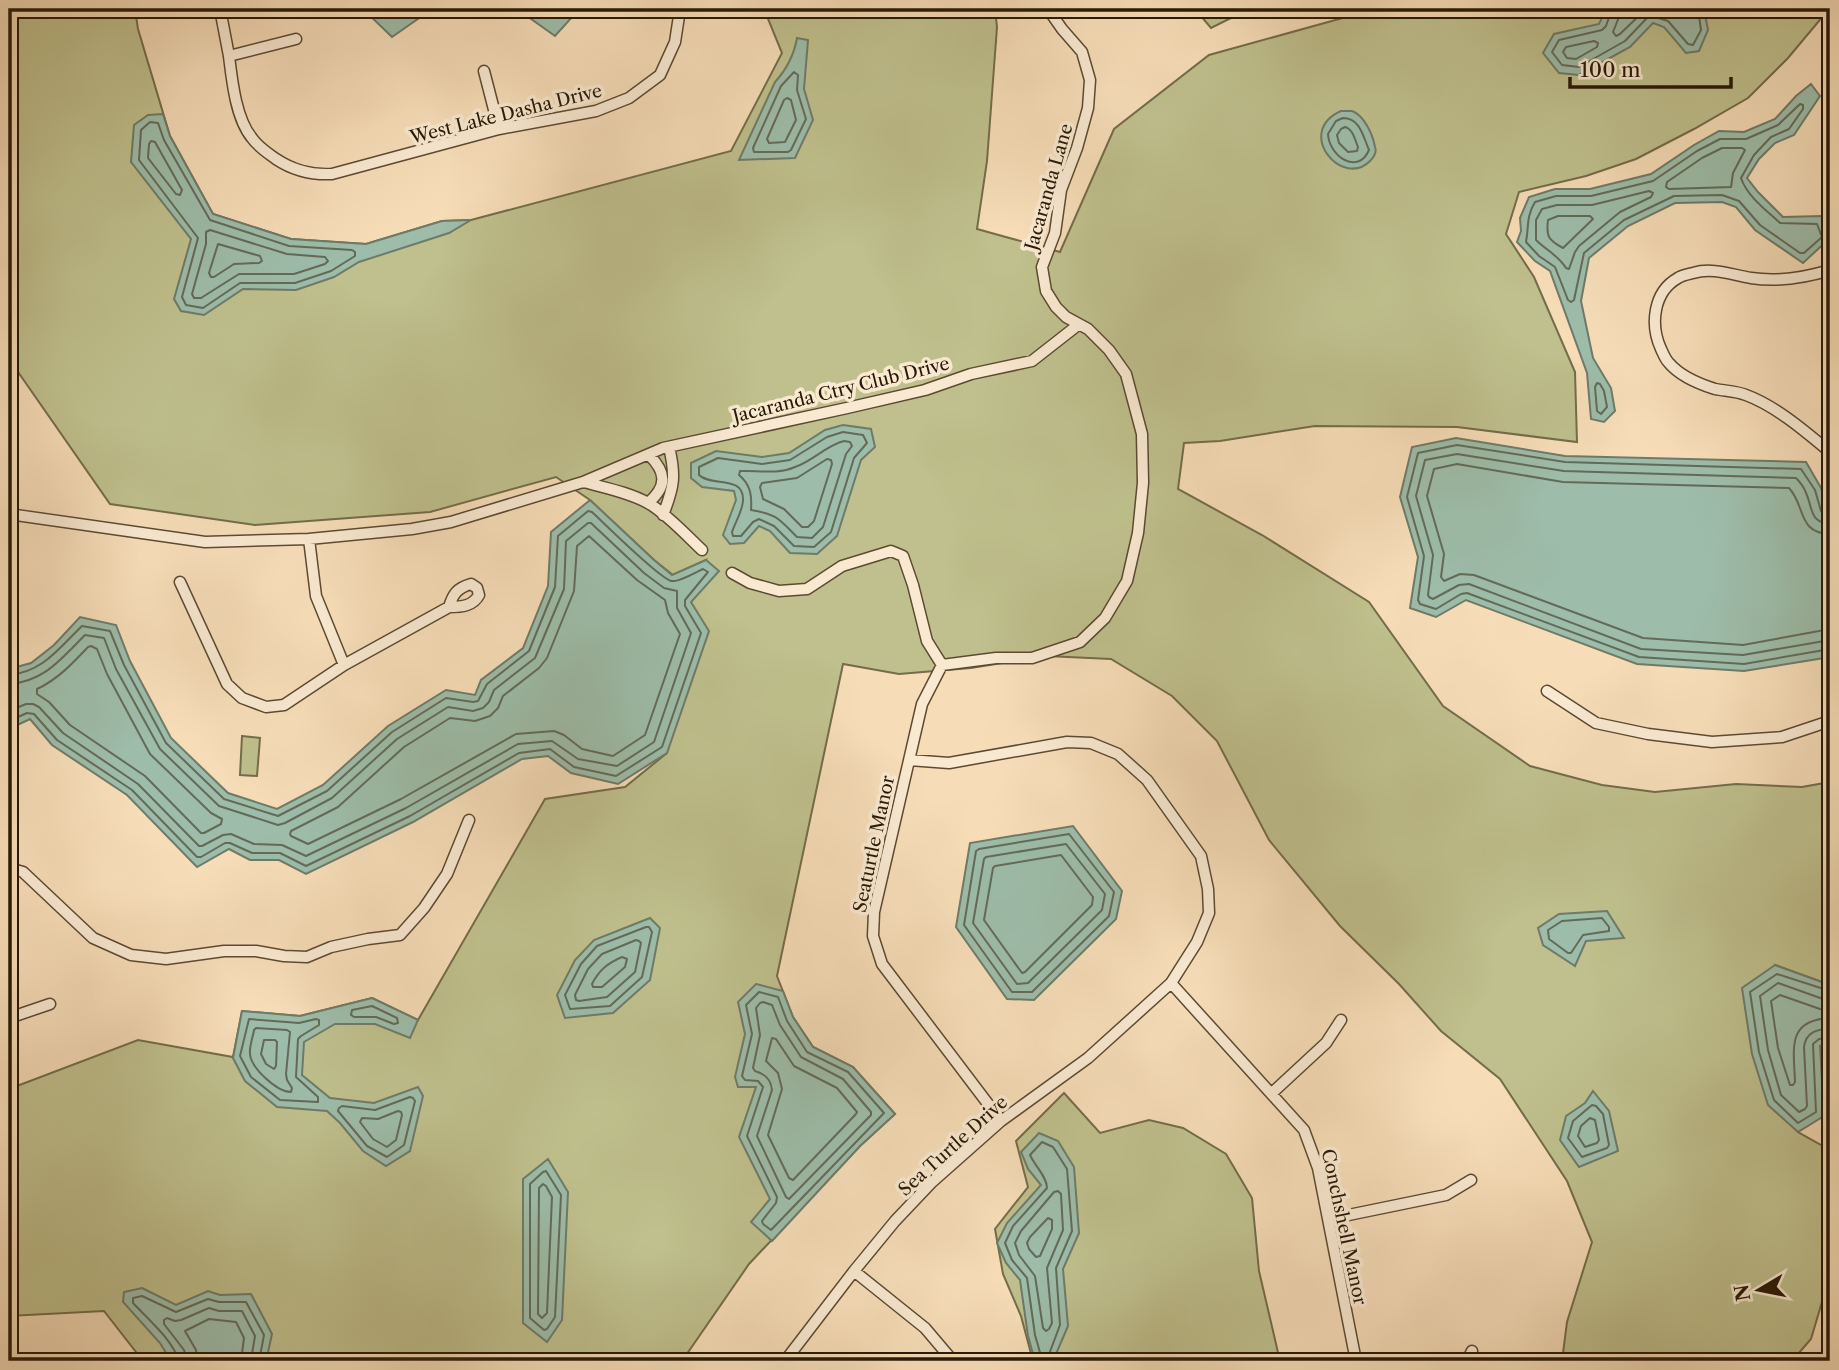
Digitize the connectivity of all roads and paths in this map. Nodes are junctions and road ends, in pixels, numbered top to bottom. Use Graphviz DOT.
graph roads {
  1 [pos="220,9"];
  2 [pos="1048,9"];
  3 [pos="678,12"];
  4 [pos="296,38"];
  5 [pos="229,56"];
  6 [pos="484,71"];
  7 [pos="499,129"];
  8 [pos="1830,270"];
  9 [pos="1077,325"];
  10 [pos="669,447"];
  11 [pos="1830,452"];
  12 [pos="649,455"];
  13 [pos="583,482"];
  14 [pos="648,503"];
  15 [pos="9,514"];
  16 [pos="663,515"];
  17 [pos="309,538"];
  18 [pos="702,551"];
  19 [pos="732,573"];
  20 [pos="180,582"];
  21 [pos="449,607"];
  22 [pos="344,665"];
  23 [pos="942,665"];
  24 [pos="1547,691"];
  25 [pos="1830,721"];
  26 [pos="909,760"];
  27 [pos="469,820"];
  28 [pos="9,867"];
  29 [pos="1171,983"];
  30 [pos="50,1004"];
  31 [pos="9,1018"];
  32 [pos="1341,1020"];
  33 [pos="1272,1093"];
  34 [pos="1002,1121"];
  35 [pos="1471,1180"];
  36 [pos="1329,1219"];
  37 [pos="854,1271"];
  38 [pos="785,1361"];
  39 [pos="953,1361"];
  40 [pos="1356,1361"];
  1 -- 5 [label="street, West Lake Dasha Drive"];
  2 -- 9 [label="street, Jacaranda Lane"];
  3 -- 7 [label="street, West Lake Dasha Drive"];
  4 -- 5 [label="street"];
  5 -- 7 [label="street, West Lake Dasha Drive"];
  6 -- 7 [label="street"];
  8 -- 11 [label="street"];
  9 -- 10 [label="street, Jacaranda Ctry Club Drive"];
  9 -- 23 [label="street, Jacaranda Lane"];
  10 -- 12 [label="street, Jacaranda Ctry Club Drive"];
  10 -- 16 [label="street"];
  12 -- 13 [label="street, Jacaranda Ctry Club Drive"];
  12 -- 14 [label="street"];
  13 -- 14 [label="street"];
  13 -- 17 [label="street"];
  14 -- 16 [label="street"];
  15 -- 17 [label="street"];
  16 -- 18 [label="street"];
  17 -- 22 [label="street"];
  19 -- 23 [label="street"];
  20 -- 22 [label="street"];
  21 -- 22 [label="street"];
  23 -- 26 [label="street, Seaturtle Manor"];
  24 -- 25 [label="street"];
  26 -- 29 [label="street, Sea Turtle Drive"];
  26 -- 34 [label="street, Seaturtle Manor"];
  27 -- 28 [label="street"];
  29 -- 33 [label="street, Conchshell Manor"];
  29 -- 34 [label="street, Sea Turtle Drive"];
  30 -- 31 [label="street"];
  32 -- 33 [label="street"];
  33 -- 36 [label="street, Conchshell Manor"];
  34 -- 37 [label="street, Sea Turtle Drive"];
  35 -- 36 [label="street"];
  36 -- 40 [label="street, Conchshell Manor"];
  37 -- 38 [label="street, Sea Turtle Drive"];
  37 -- 39 [label="street"];
}
